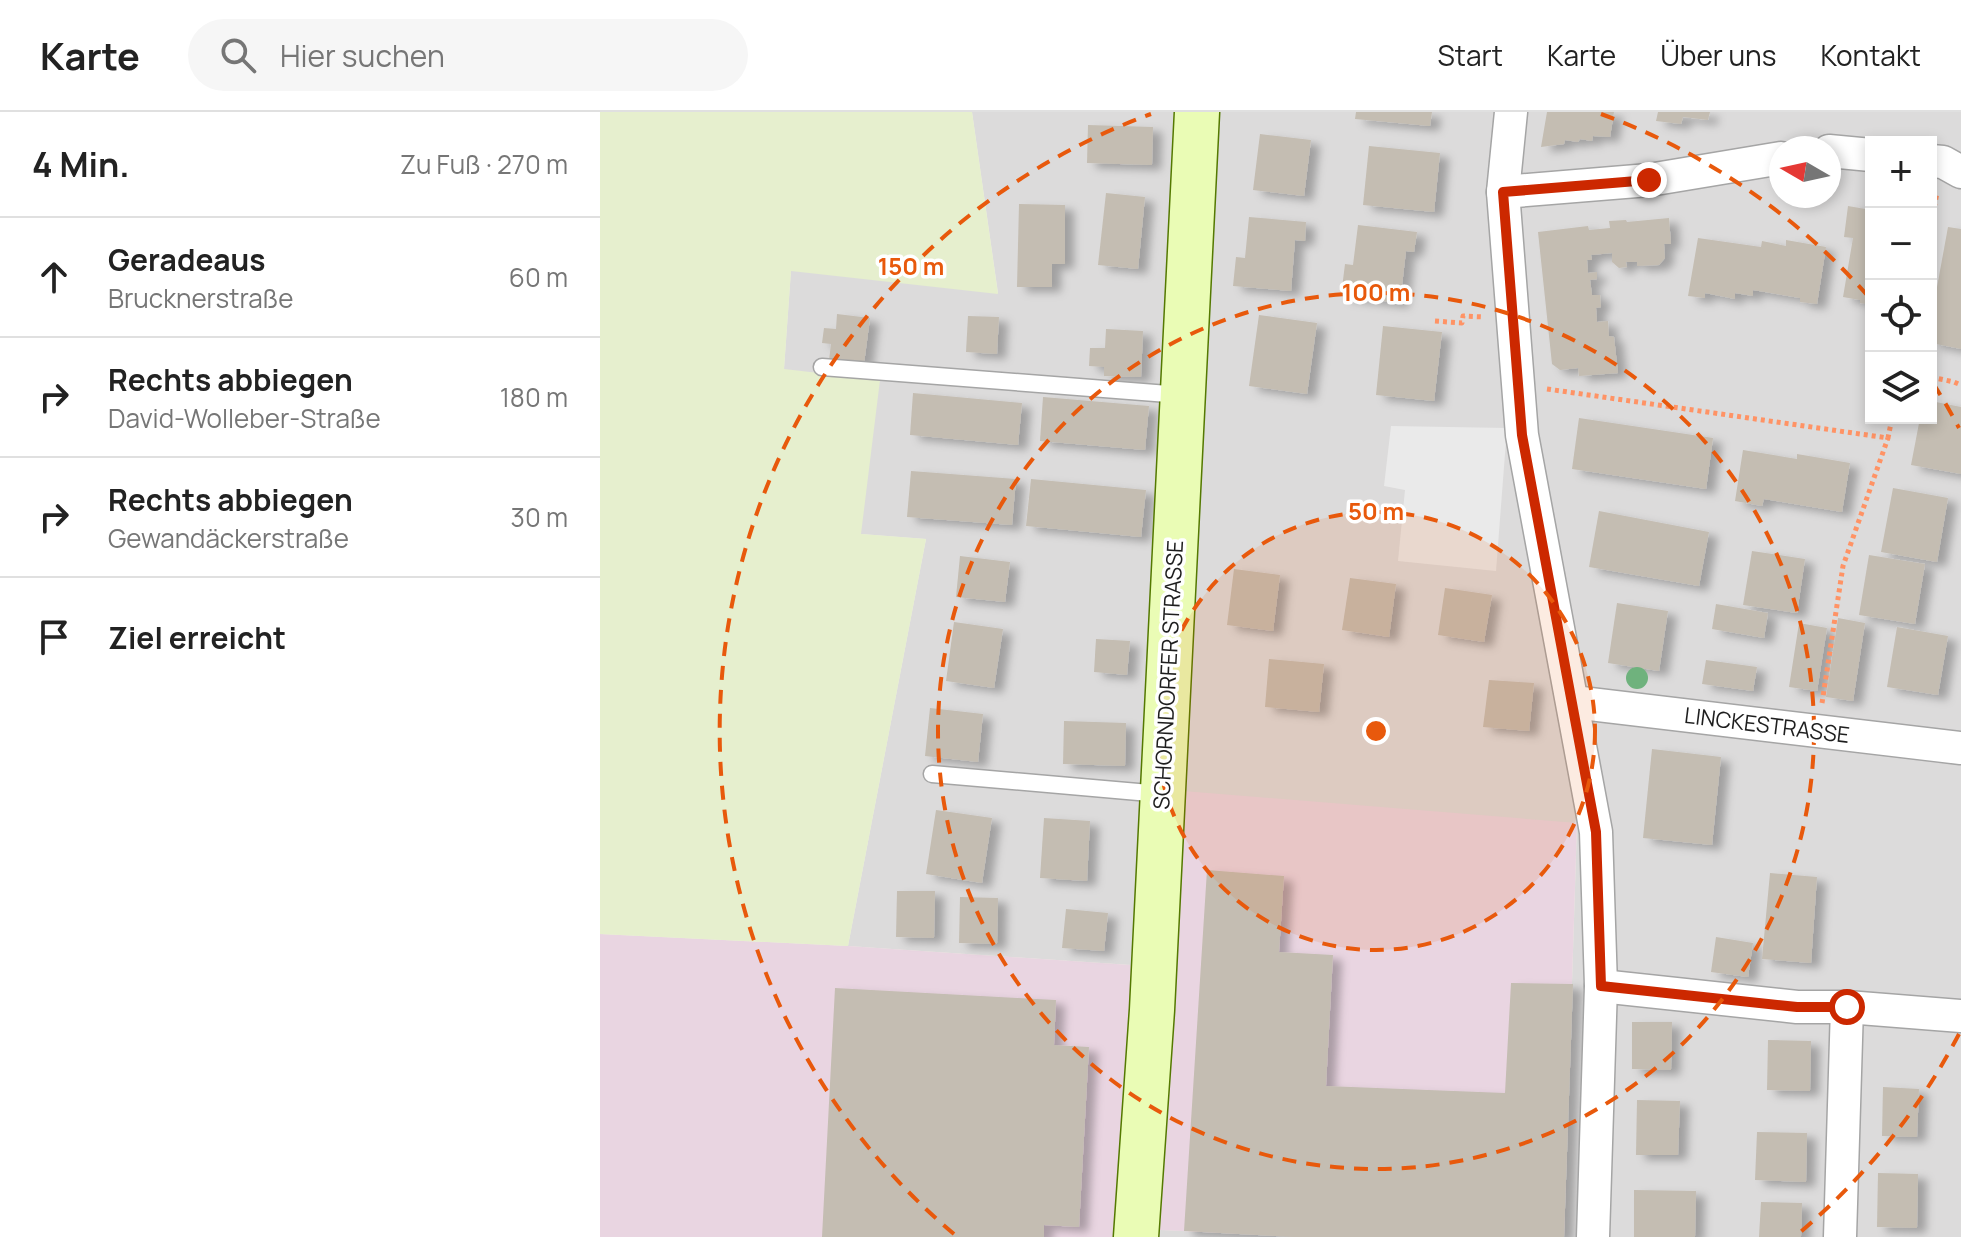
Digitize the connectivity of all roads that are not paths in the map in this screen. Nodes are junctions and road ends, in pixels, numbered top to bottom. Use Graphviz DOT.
graph roads {
  1 [pos="1197,112"];
  2 [pos="1511,112"];
  3 [pos="1841,152"];
  4 [pos="1865,154"];
  5 [pos="1769,160"];
  6 [pos="1937,162"];
  7 [pos="1961,172"];
  8 [pos="1503,192"];
  9 [pos="822,367"];
  10 [pos="1183,395"];
  11 [pos="1573,702"];
  12 [pos="1961,748"];
  13 [pos="932,774"];
  14 [pos="1162,794"];
  15 [pos="1601,986"];
  16 [pos="1847,1007"];
  17 [pos="1961,1016"];
  18 [pos="1136,1237"];
  19 [pos="1593,1237"];
  20 [pos="1840,1237"];
  1 -- 10 [label="street, SCHORNDORFER STRASSE"];
  2 -- 8 [label="street"];
  3 -- 4 [label="street"];
  5 -- 8 [label="street"];
  6 -- 7 [label="street"];
  8 -- 11 [label="street"];
  9 -- 10 [label="lane"];
  10 -- 14 [label="street, SCHORNDORFER STRASSE"];
  11 -- 12 [label="street, LINCKESTRASSE"];
  11 -- 15 [label="street"];
  13 -- 14 [label="lane"];
  14 -- 18 [label="street, SCHORNDORFER STRASSE"];
  15 -- 16 [label="street"];
  15 -- 19 [label="street"];
  16 -- 17 [label="street"];
  16 -- 20 [label="street"];
}
